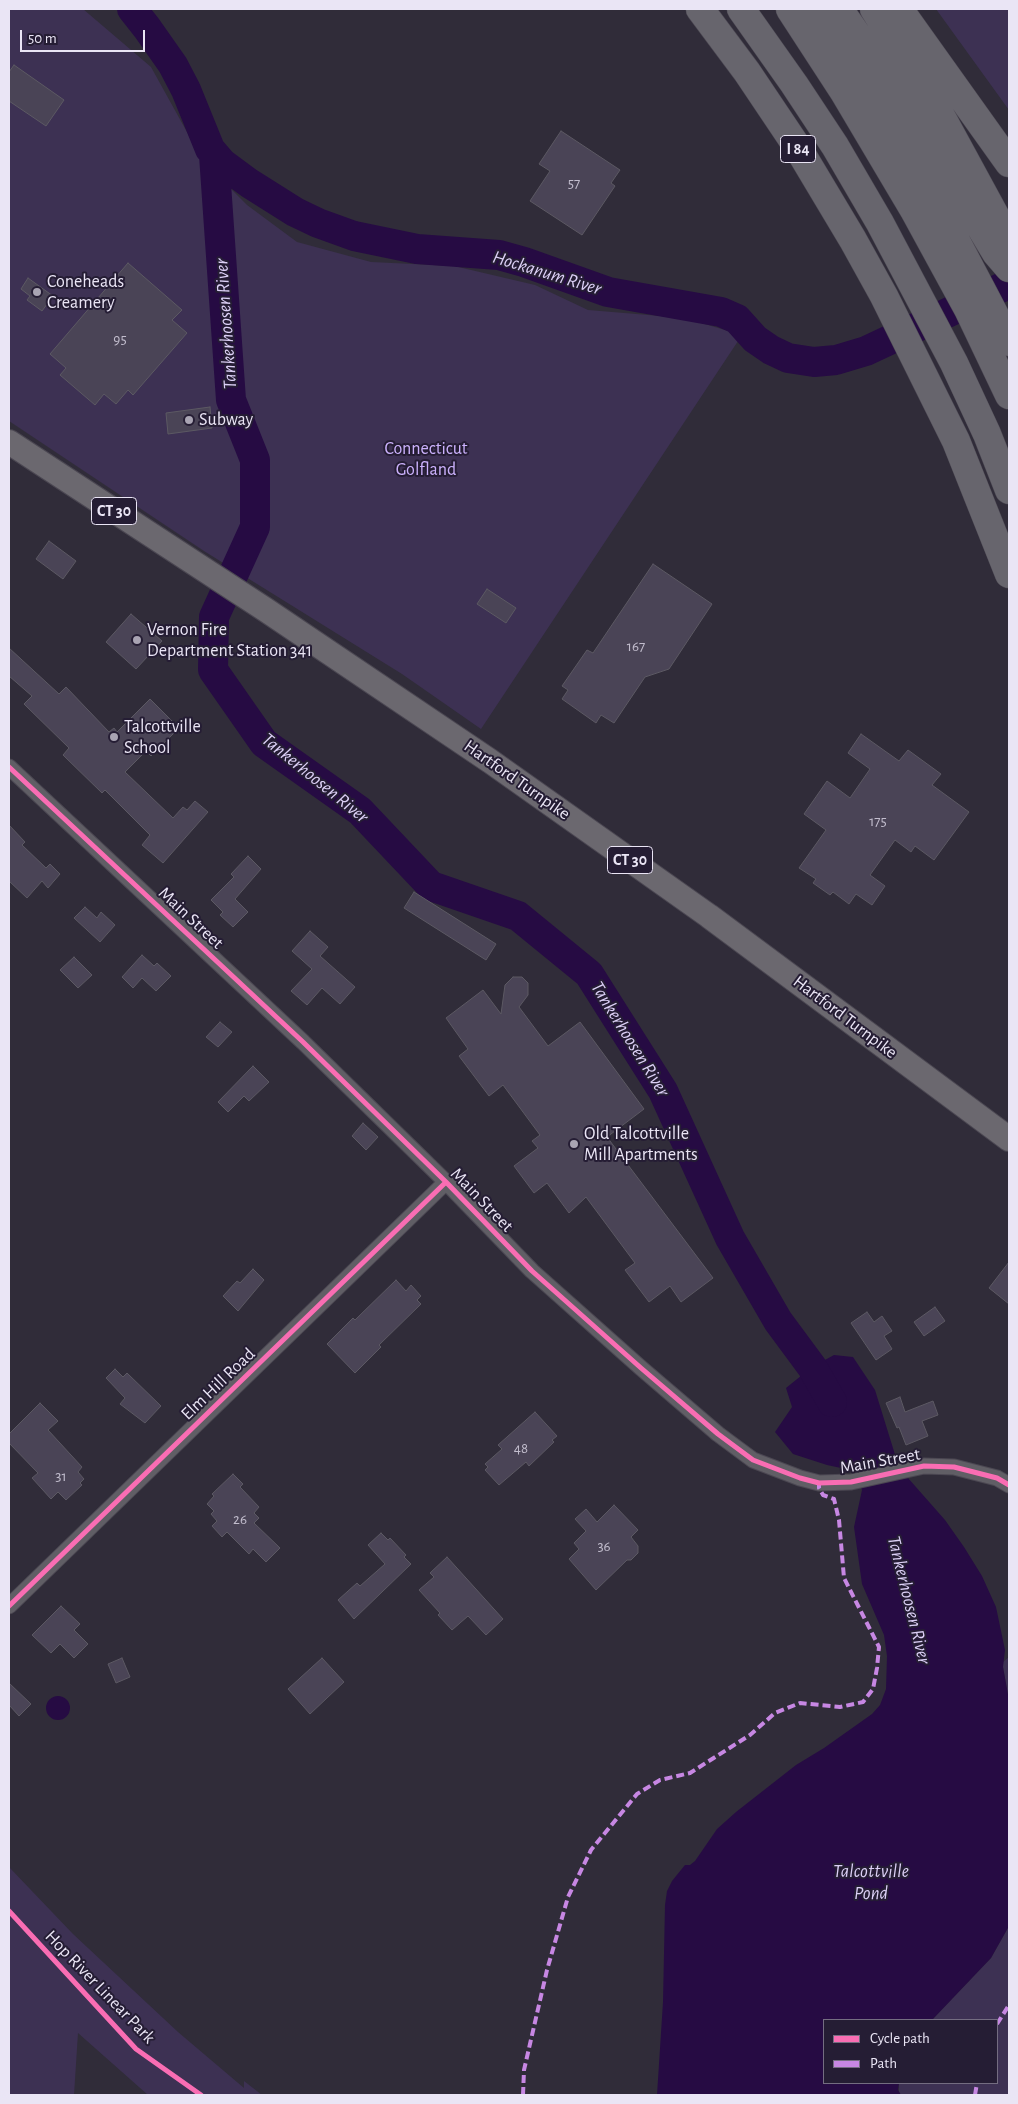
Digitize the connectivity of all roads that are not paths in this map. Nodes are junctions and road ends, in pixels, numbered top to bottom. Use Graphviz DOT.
graph roads {
  1 [pos="700,9"];
  2 [pos="741,9"];
  3 [pos="790,9"];
  4 [pos="818,9"];
  5 [pos="839,9"];
  6 [pos="874,9"];
  7 [pos="899,9"];
  8 [pos="1009,163"];
  9 [pos="1002,240"];
  10 [pos="955,260"];
  11 [pos="1009,268"];
  12 [pos="1001,342"];
  13 [pos="1009,395"];
  14 [pos="9,442"];
  15 [pos="1009,490"];
  16 [pos="1009,574"];
  17 [pos="9,766"];
  18 [pos="1009,1140"];
  19 [pos="446,1182"];
  20 [pos="1009,1485"];
  21 [pos="9,1606"];
  1 -- 16 [label="highway, I 84"];
  2 -- 15 [label="highway"];
  3 -- 10 [label="highway"];
  4 -- 10 [label="highway"];
  5 -- 9 [label="highway"];
  6 -- 9 [label="highway"];
  7 -- 8 [label="highway"];
  9 -- 11 [label="highway"];
  10 -- 12 [label="highway"];
  12 -- 13 [label="highway"];
  14 -- 18 [label="main road, Hartford Turnpike / CT 30"];
  17 -- 19 [label="street, Main Street"];
  19 -- 20 [label="street, Main Street"];
  19 -- 21 [label="street, Elm Hill Road"];
}
